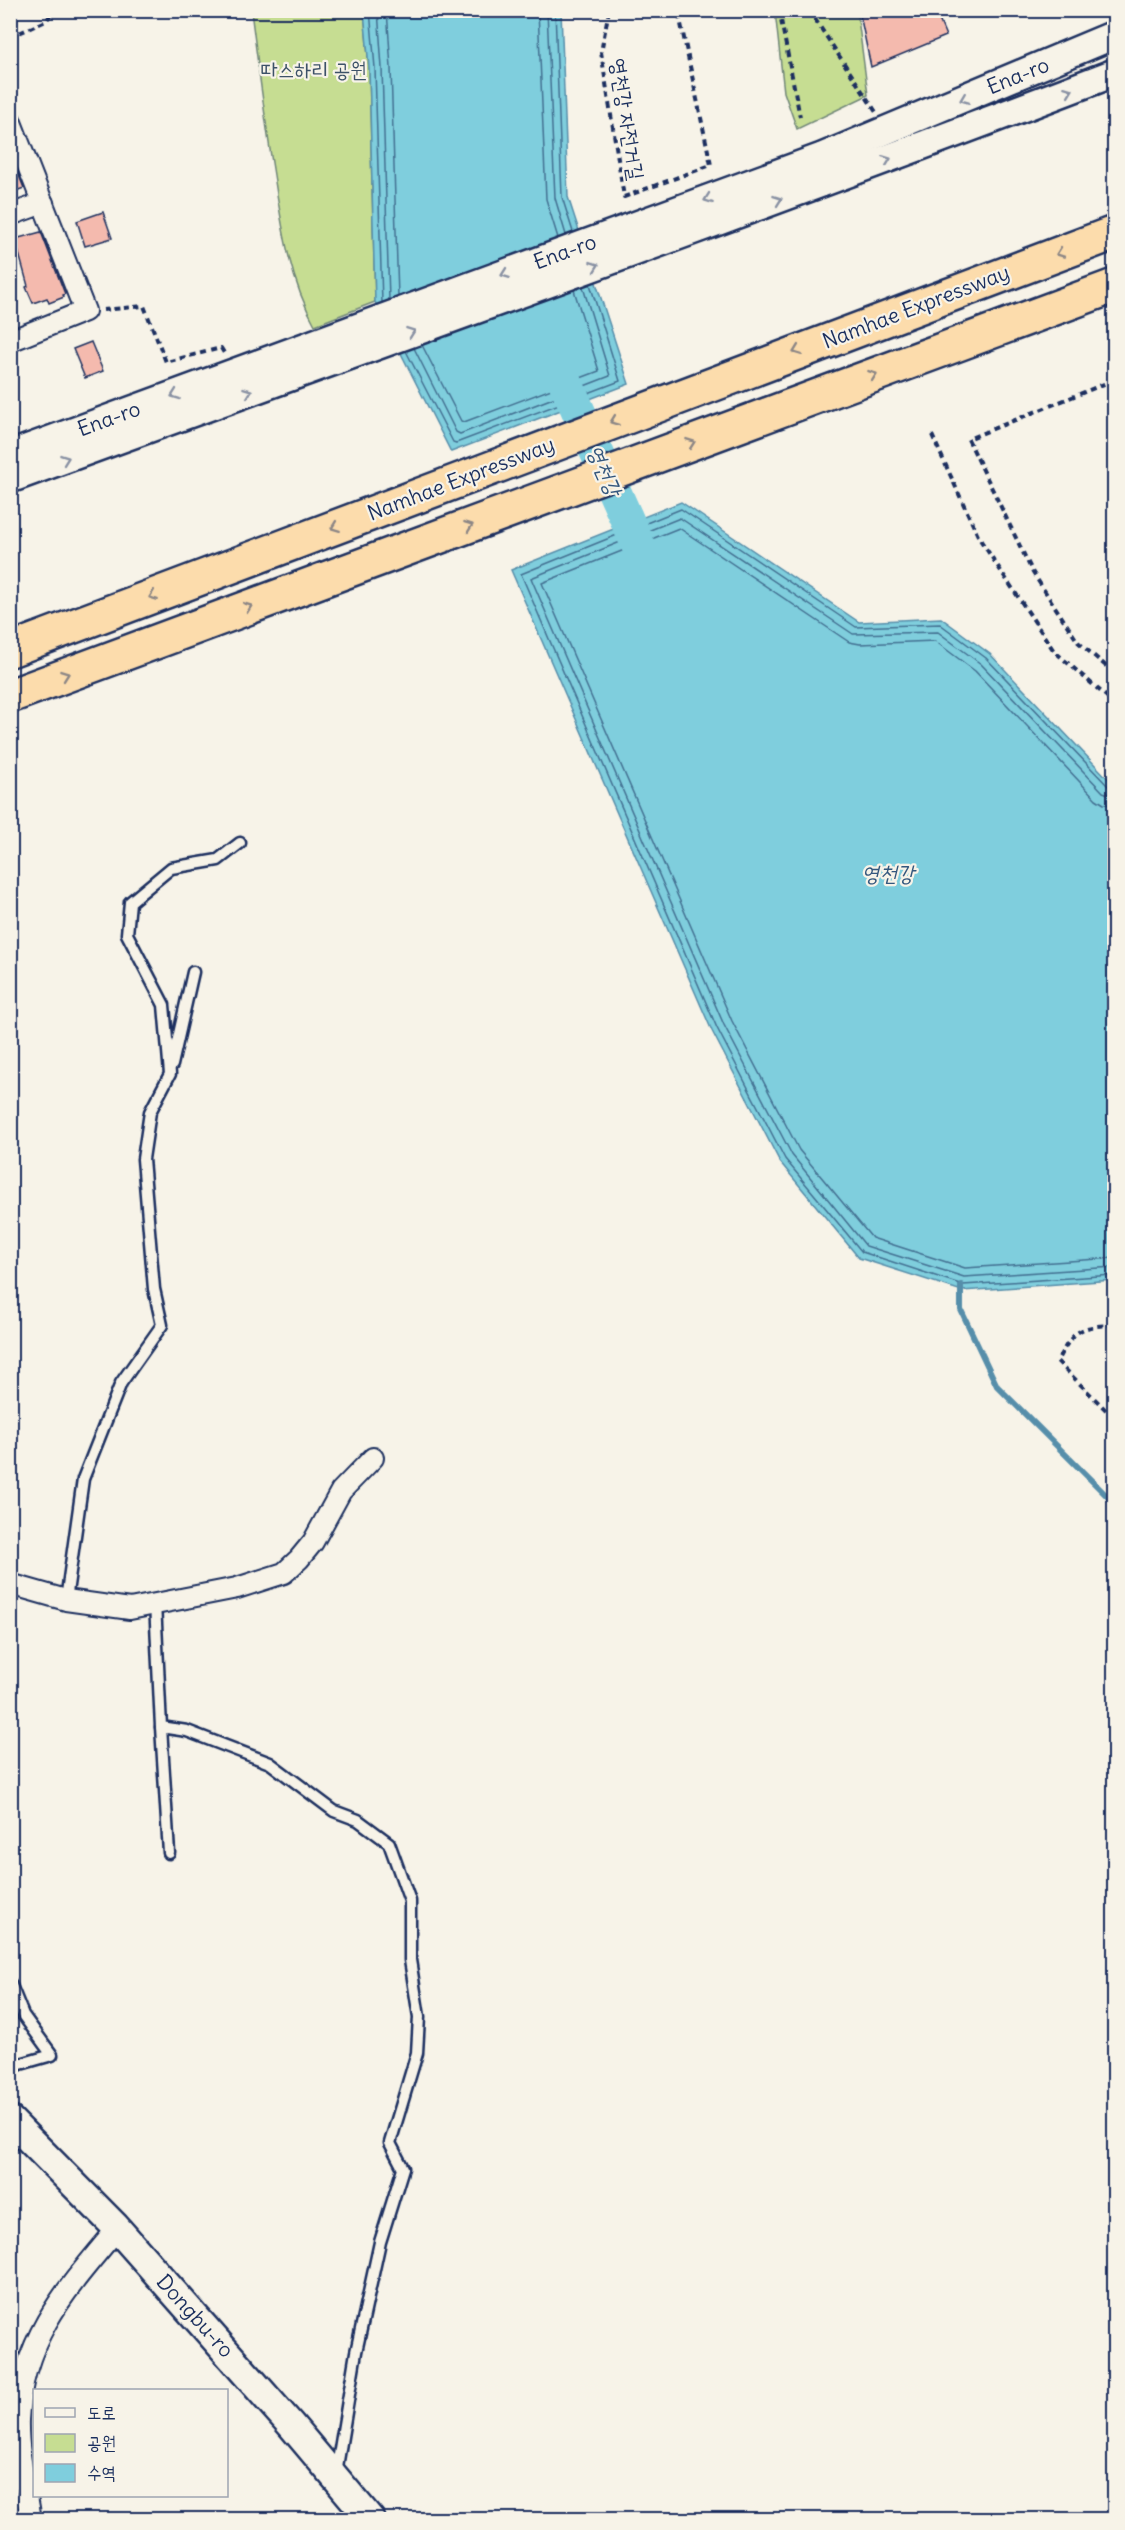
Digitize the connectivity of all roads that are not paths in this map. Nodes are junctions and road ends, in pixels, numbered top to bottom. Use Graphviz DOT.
graph roads {
  1 [pos="1114,35"];
  2 [pos="1114,73"];
  3 [pos="10,120"];
  4 [pos="827,169"];
  5 [pos="43,203"];
  6 [pos="10,215"];
  7 [pos="1114,233"];
  8 [pos="1114,286"];
  9 [pos="10,341"];
  10 [pos="352,342"];
  11 [pos="10,455"];
  12 [pos="10,479"];
  13 [pos="10,650"];
  14 [pos="10,696"];
  15 [pos="240,843"];
  16 [pos="193,972"];
  17 [pos="170,1074"];
  18 [pos="373,1458"];
  19 [pos="10,1584"];
  20 [pos="66,1600"];
  21 [pos="155,1603"];
  22 [pos="161,1727"];
  23 [pos="169,1853"];
  24 [pos="10,1983"];
  25 [pos="10,2067"];
  26 [pos="10,2120"];
  27 [pos="117,2229"];
  28 [pos="335,2477"];
  29 [pos="31,2520"];
  30 [pos="371,2520"];
  1 -- 4 [label="street, Ena-ro, one-way"];
  4 -- 2 [label="street, Ena-ro, one-way"];
  3 -- 5 [label="street"];
  4 -- 10 [label="street, Ena-ro"];
  5 -- 6 [label="street"];
  5 -- 9 [label="street"];
  7 -- 13 [label="highway, Namhae Expressway, one-way"];
  14 -- 8 [label="highway, one-way"];
  10 -- 11 [label="street, Ena-ro, one-way"];
  12 -- 10 [label="street, Ena-ro, one-way"];
  15 -- 17 [label="lane"];
  16 -- 17 [label="lane"];
  17 -- 20 [label="lane"];
  18 -- 21 [label="street"];
  19 -- 20 [label="street"];
  20 -- 21 [label="street"];
  21 -- 22 [label="lane"];
  22 -- 23 [label="lane"];
  22 -- 28 [label="lane"];
  24 -- 25 [label="lane"];
  26 -- 27 [label="street, Dongbu-ro"];
  27 -- 28 [label="street, Dongbu-ro"];
  27 -- 29 [label="street"];
  28 -- 30 [label="street, Dongbu-ro"];
}
